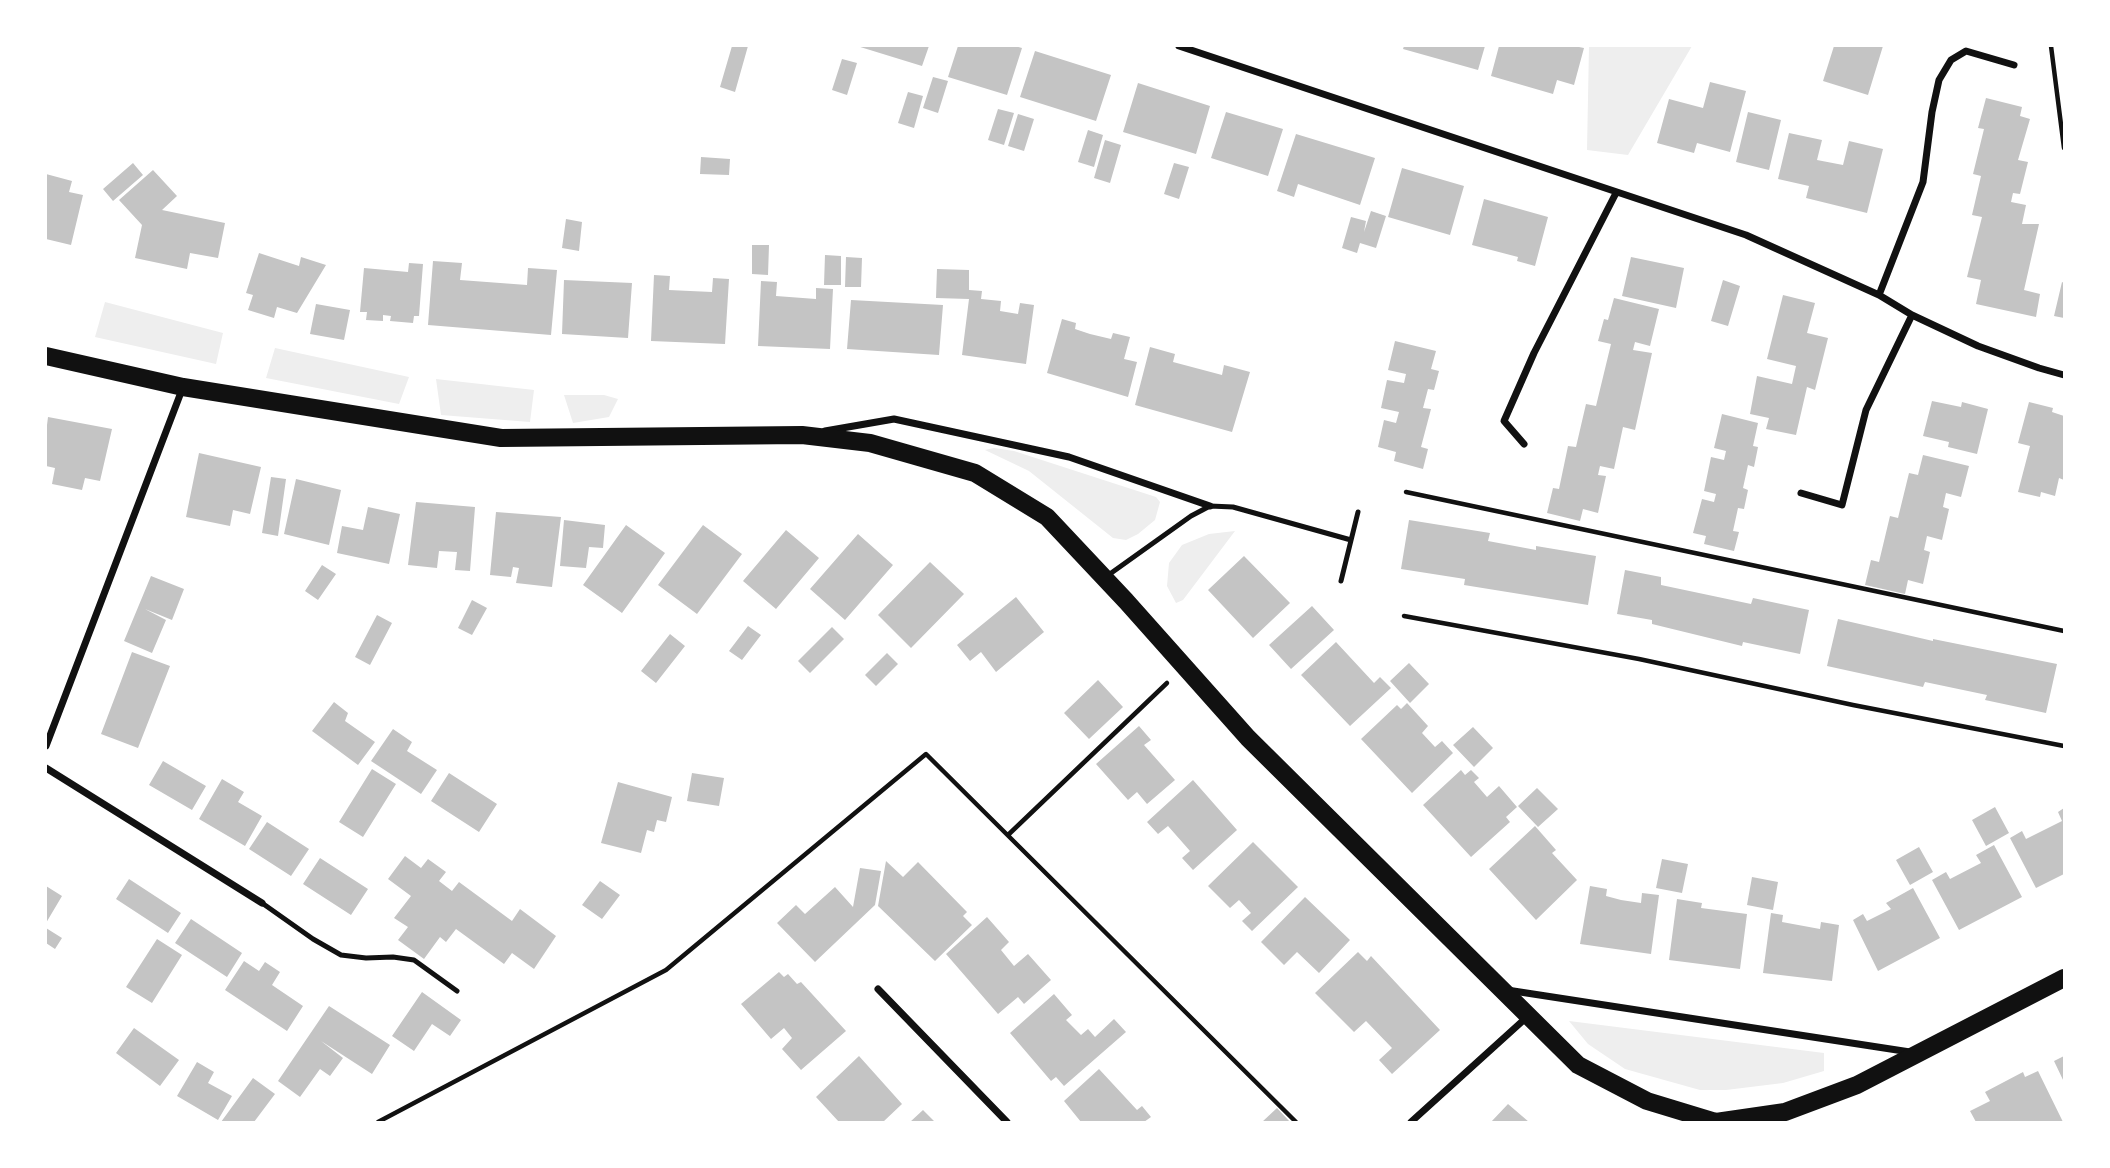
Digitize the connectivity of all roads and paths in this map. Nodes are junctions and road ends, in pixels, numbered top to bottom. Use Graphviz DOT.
graph roads {
  1 [pos="1179,46"];
  2 [pos="2051,46"];
  3 [pos="2014,65"];
  4 [pos="2064,148"];
  5 [pos="1616,193"];
  6 [pos="1879,295"];
  7 [pos="1912,315"];
  8 [pos="46,356"];
  9 [pos="2064,375"];
  10 [pos="183,387"];
  11 [pos="802,435"];
  12 [pos="1524,444"];
  13 [pos="1406,492"];
  14 [pos="1801,493"];
  15 [pos="1210,506"];
  16 [pos="1358,512"];
  17 [pos="1351,540"];
  18 [pos="1104,578"];
  19 [pos="1341,581"];
  20 [pos="1404,616"];
  21 [pos="2064,631"];
  22 [pos="1184,666"];
  23 [pos="46,746"];
  24 [pos="2064,746"];
  25 [pos="46,768"];
  26 [pos="1008,835"];
  27 [pos="262,903"];
  28 [pos="2064,978"];
  29 [pos="878,989"];
  30 [pos="1503,989"];
  31 [pos="457,991"];
  32 [pos="1529,1014"];
  33 [pos="1918,1054"];
  34 [pos="1709,1121"];
  35 [pos="378,1122"];
  36 [pos="1007,1122"];
  37 [pos="1296,1122"];
  38 [pos="1411,1122"];
  1 -- 5 [label="street"];
  2 -- 4 [label="path"];
  3 -- 6 [label="street"];
  5 -- 6 [label="street"];
  5 -- 12 [label="street"];
  6 -- 7 [label="street"];
  7 -- 9 [label="street"];
  7 -- 14 [label="street"];
  8 -- 10 [label="main road"];
  10 -- 11 [label="main road"];
  10 -- 23 [label="street"];
  11 -- 15 [label="street"];
  11 -- 18 [label="main road"];
  13 -- 21 [label="path"];
  15 -- 17 [label="lane"];
  15 -- 18 [label="lane"];
  16 -- 17 [label="lane"];
  17 -- 19 [label="lane"];
  18 -- 22 [label="main road"];
  20 -- 24 [label="path"];
  22 -- 26 [label="path"];
  22 -- 30 [label="main road"];
  25 -- 27 [label="street"];
  26 -- 35 [label="path"];
  26 -- 37 [label="path"];
  27 -- 31 [label="lane"];
  28 -- 33 [label="main road"];
  29 -- 36 [label="street"];
  30 -- 32 [label="main road"];
  30 -- 33 [label="street"];
  32 -- 34 [label="main road"];
  32 -- 38 [label="street"];
  33 -- 34 [label="main road"];
}
